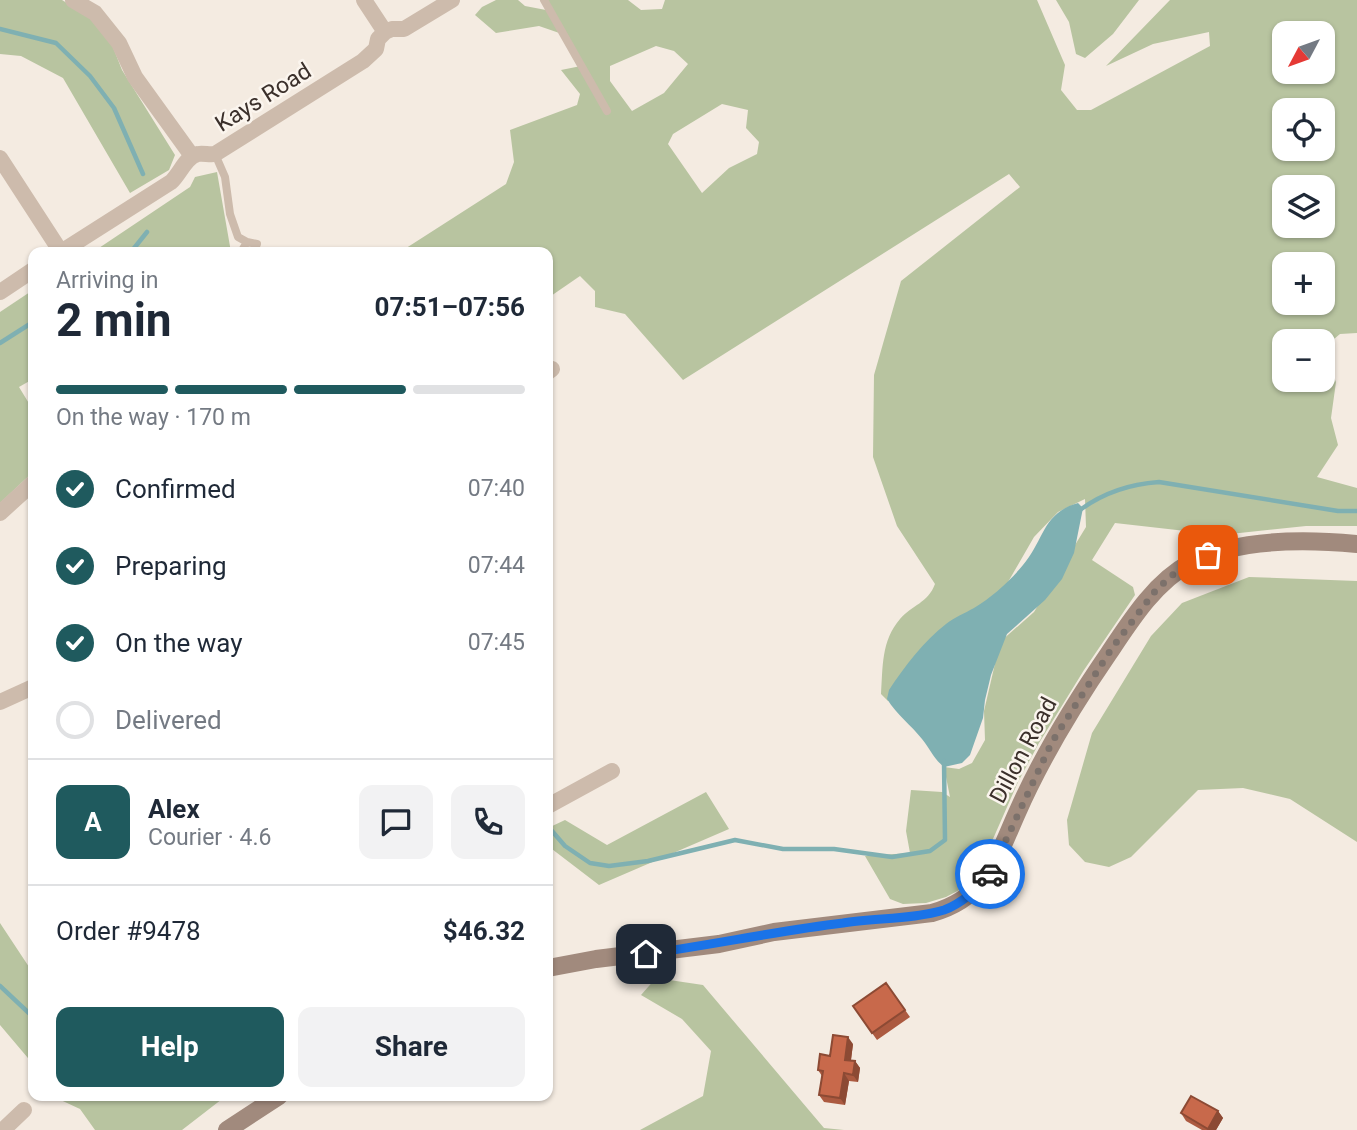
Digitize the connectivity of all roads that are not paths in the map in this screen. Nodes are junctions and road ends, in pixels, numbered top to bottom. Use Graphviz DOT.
graph roads {
  1 [pos="73,0"];
  2 [pos="364,0"];
  3 [pos="452,0"];
  4 [pos="544,0"];
  5 [pos="385,32"];
  6 [pos="607,111"];
  7 [pos="215,154"];
  8 [pos="192,156"];
  9 [pos="0,158"];
  10 [pos="247,242"];
  11 [pos="257,244"];
  12 [pos="58,247"];
  13 [pos="69,247"];
  14 [pos="244,247"];
  15 [pos="28,273"];
  16 [pos="0,292"];
  17 [pos="28,488"];
  18 [pos="0,513"];
  19 [pos="1357,544"];
  20 [pos="28,689"];
  21 [pos="0,702"];
  22 [pos="612,771"];
  23 [pos="553,803"];
  24 [pos="553,967"];
  25 [pos="271,1101"];
  26 [pos="24,1110"];
  27 [pos="3,1130"];
  28 [pos="227,1130"];
  1 -- 8 [label="street"];
  2 -- 5 [label="street"];
  3 -- 5 [label="street"];
  4 -- 6 [label="lane"];
  5 -- 7 [label="street, Kays Road"];
  7 -- 8 [label="street, Kays Road"];
  7 -- 10 [label="lane"];
  8 -- 13 [label="street"];
  9 -- 12 [label="street"];
  10 -- 11 [label="lane"];
  10 -- 14 [label="lane"];
  15 -- 16 [label="street"];
  17 -- 18 [label="street"];
  19 -- 24 [label="main road, Dillon Road"];
  20 -- 21 [label="street"];
  22 -- 23 [label="street"];
  25 -- 28 [label="main road"];
  26 -- 27 [label="street"];
}
